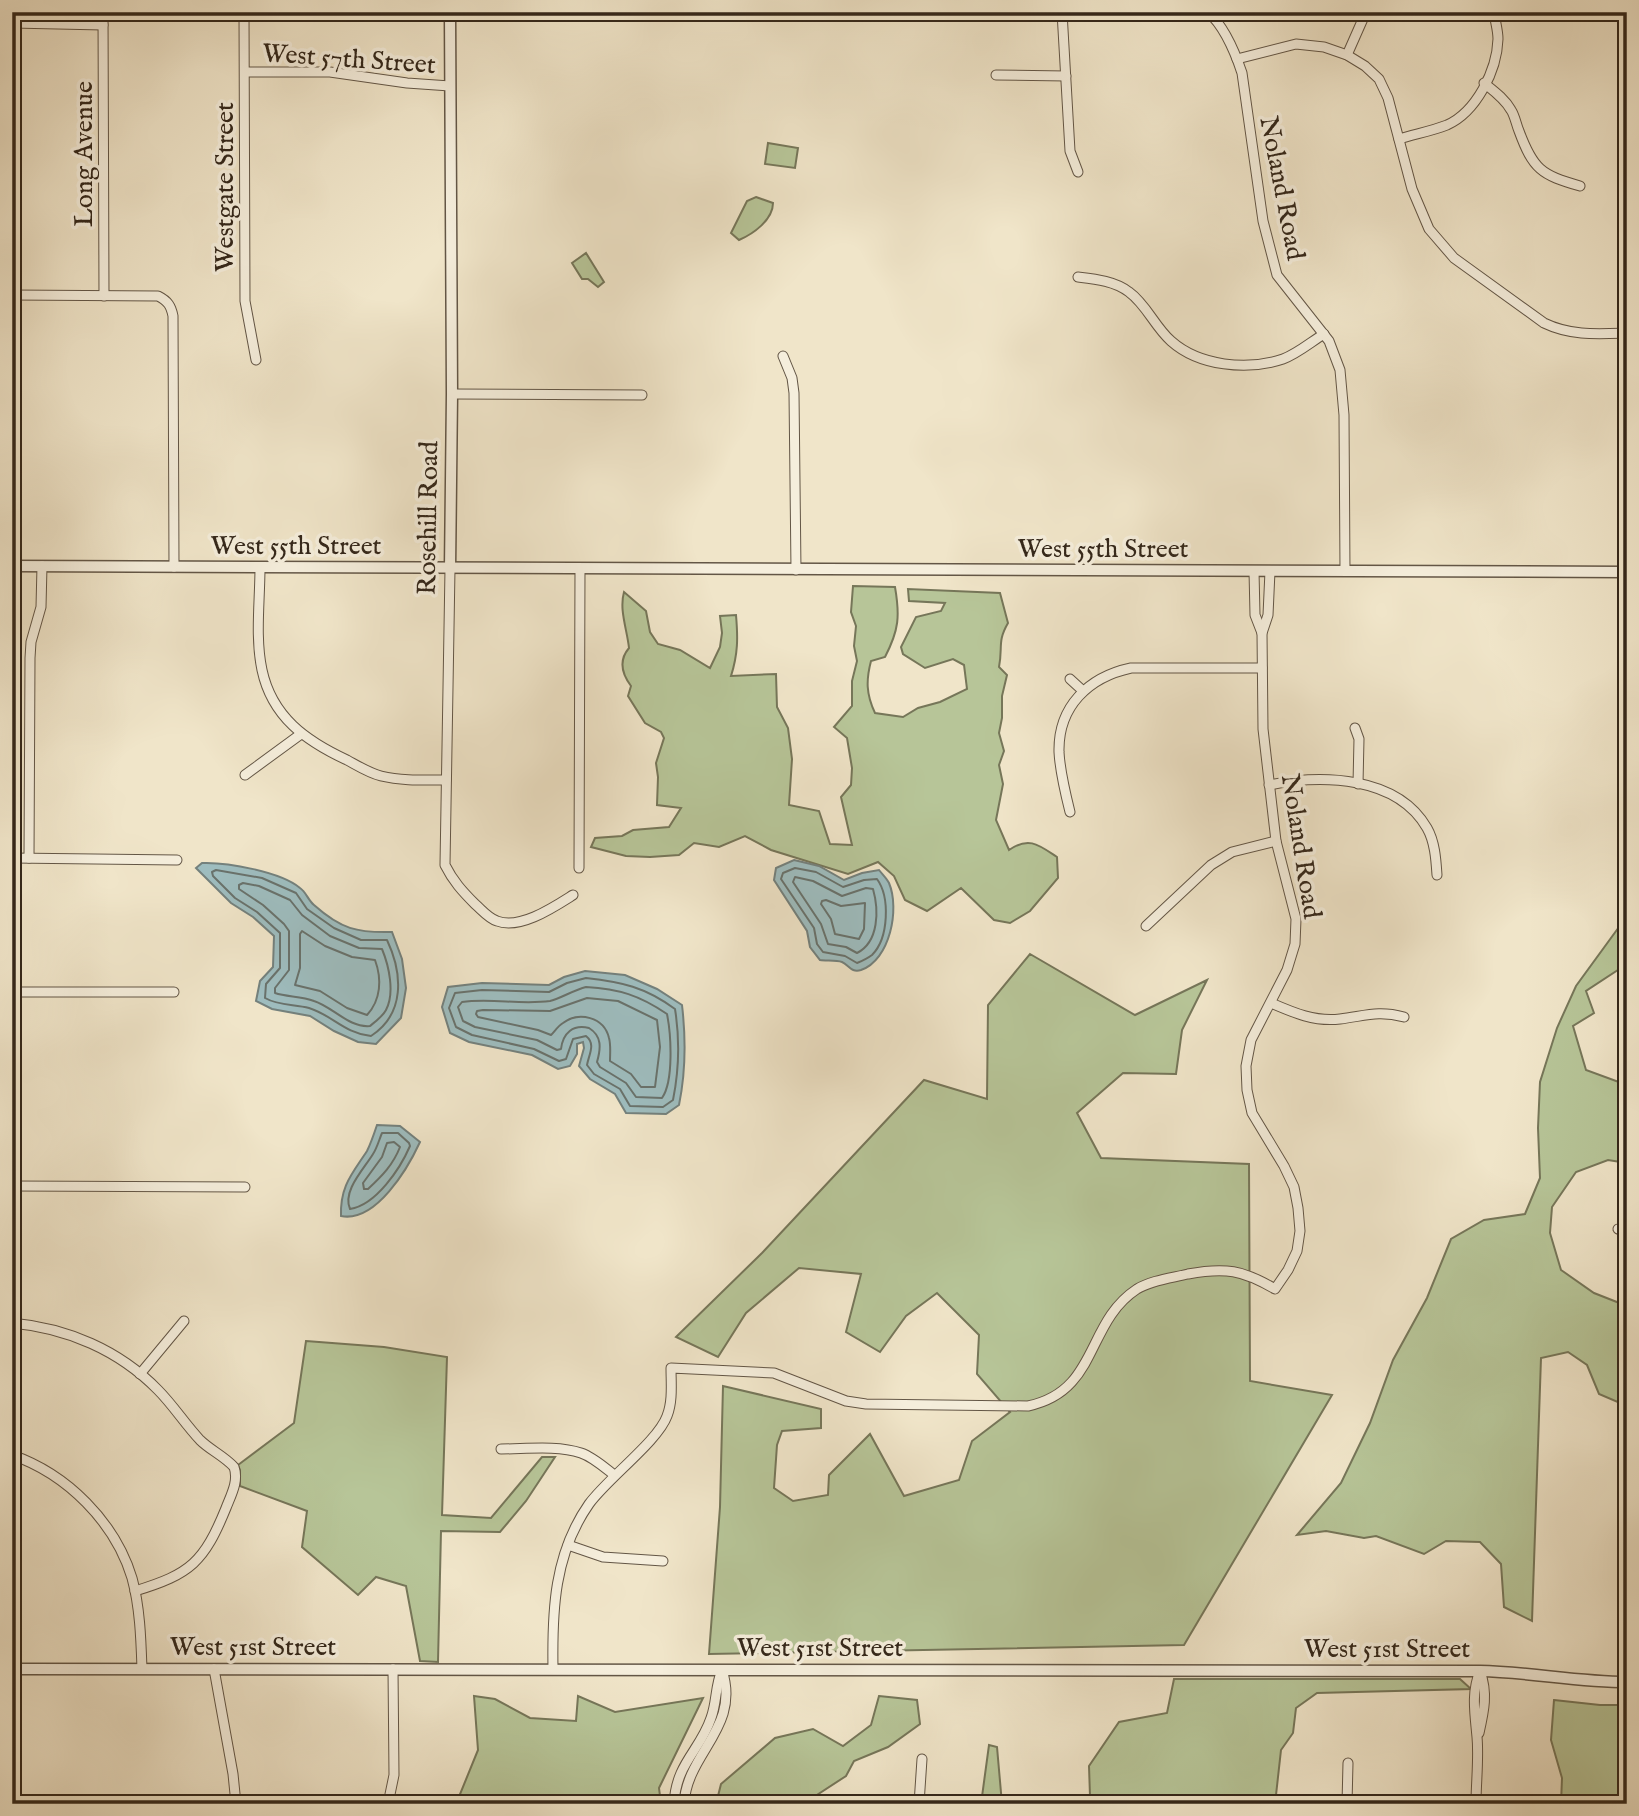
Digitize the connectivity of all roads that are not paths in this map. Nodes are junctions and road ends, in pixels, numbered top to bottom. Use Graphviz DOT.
graph roads {
  1 [pos="103,12"];
  2 [pos="244,12"];
  3 [pos="1062,12"];
  4 [pos="1208,12"];
  5 [pos="1366,12"];
  6 [pos="1494,12"];
  7 [pos="450,14"];
  8 [pos="626,14"];
  9 [pos="12,23"];
  10 [pos="103,25"];
  11 [pos="1347,55"];
  12 [pos="1237,59"];
  13 [pos="245,72"];
  14 [pos="996,75"];
  15 [pos="1066,76"];
  16 [pos="1485,83"];
  17 [pos="450,86"];
  18 [pos="1399,139"];
  19 [pos="1078,172"];
  20 [pos="1580,186"];
  21 [pos="1078,276"];
  22 [pos="12,295"];
  23 [pos="104,296"];
  24 [pos="1627,333"];
  25 [pos="1324,334"];
  26 [pos="783,356"];
  27 [pos="256,360"];
  28 [pos="452,394"];
  29 [pos="642,395"];
  30 [pos="12,566"];
  31 [pos="42,566"];
  32 [pos="174,567"];
  33 [pos="260,568"];
  34 [pos="450,569"];
  35 [pos="580,569"];
  36 [pos="796,570"];
  37 [pos="1254,571"];
  38 [pos="1270,571"];
  39 [pos="1345,571"];
  40 [pos="1627,572"];
  41 [pos="1262,633"];
  42 [pos="1262,668"];
  43 [pos="1070,679"];
  44 [pos="1082,690"];
  45 [pos="1355,728"];
  46 [pos="301,734"];
  47 [pos="245,775"];
  48 [pos="446,780"];
  49 [pos="1358,784"];
  50 [pos="1269,785"];
  51 [pos="1070,812"];
  52 [pos="1276,841"];
  53 [pos="12,858"];
  54 [pos="29,858"];
  55 [pos="177,860"];
  56 [pos="579,868"];
  57 [pos="1437,875"];
  58 [pos="573,895"];
  59 [pos="1146,926"];
  60 [pos="12,992"];
  61 [pos="174,992"];
  62 [pos="1271,1003"];
  63 [pos="1404,1017"];
  64 [pos="12,1186"];
  65 [pos="245,1187"];
  66 [pos="184,1321"];
  67 [pos="12,1323"];
  68 [pos="140,1374"];
  69 [pos="501,1450"];
  70 [pos="12,1455"];
  71 [pos="614,1475"];
  72 [pos="568,1545"];
  73 [pos="663,1560"];
  74 [pos="135,1591"];
  75 [pos="12,1669"];
  76 [pos="142,1669"];
  77 [pos="214,1669"];
  78 [pos="393,1669"];
  79 [pos="553,1669"];
  80 [pos="722,1670"];
  81 [pos="1480,1671"];
  82 [pos="1627,1682"];
  83 [pos="922,1759"];
  84 [pos="1348,1763"];
  85 [pos="682,1769"];
  86 [pos="691,1774"];
  87 [pos="236,1804"];
  88 [pos="388,1804"];
  89 [pos="674,1804"];
  90 [pos="684,1804"];
  91 [pos="919,1804"];
  92 [pos="1347,1804"];
  93 [pos="1476,1804"];
  1 -- 10 [label="street, Long Avenue"];
  2 -- 13 [label="street, Westgate Street"];
  3 -- 15 [label="street"];
  4 -- 12 [label="street, Noland Road"];
  5 -- 11 [label="street"];
  6 -- 16 [label="street"];
  7 -- 8 [label="street, West 57th Street"];
  7 -- 17 [label="street, Rosehill Road"];
  9 -- 10 [label="street"];
  10 -- 23 [label="street, Long Avenue"];
  11 -- 12 [label="street"];
  11 -- 18 [label="street"];
  12 -- 25 [label="street, Noland Road"];
  13 -- 17 [label="street, West 57th Street"];
  13 -- 27 [label="street, Westgate Street"];
  14 -- 15 [label="street"];
  15 -- 19 [label="street"];
  16 -- 18 [label="street"];
  16 -- 20 [label="street"];
  17 -- 28 [label="street, Rosehill Road"];
  18 -- 24 [label="street"];
  21 -- 25 [label="street"];
  22 -- 23 [label="street"];
  23 -- 32 [label="street"];
  25 -- 39 [label="street, Noland Road"];
  26 -- 36 [label="street"];
  28 -- 29 [label="street"];
  28 -- 34 [label="street, Rosehill Road"];
  30 -- 31 [label="street, West 55th Street"];
  31 -- 32 [label="street, West 55th Street"];
  31 -- 54 [label="street"];
  32 -- 33 [label="street, West 55th Street"];
  33 -- 34 [label="street, West 55th Street"];
  33 -- 46 [label="street"];
  34 -- 35 [label="street, West 55th Street"];
  34 -- 48 [label="street, Rosehill Road"];
  35 -- 36 [label="street, West 55th Street"];
  35 -- 56 [label="street"];
  36 -- 37 [label="street, West 55th Street"];
  37 -- 38 [label="street, West 55th Street"];
  37 -- 41 [label="street, Noland Road"];
  38 -- 39 [label="street, West 55th Street"];
  38 -- 41 [label="street, Noland Road"];
  39 -- 40 [label="street, West 55th Street"];
  41 -- 42 [label="street, Noland Road"];
  42 -- 44 [label="street"];
  42 -- 50 [label="street, Noland Road"];
  43 -- 44 [label="street"];
  44 -- 51 [label="street"];
  45 -- 49 [label="street"];
  46 -- 47 [label="street"];
  46 -- 48 [label="street"];
  48 -- 58 [label="street, Rosehill Road"];
  49 -- 50 [label="street"];
  49 -- 57 [label="street"];
  50 -- 52 [label="street, Noland Road"];
  52 -- 59 [label="street"];
  52 -- 62 [label="street, Noland Road"];
  53 -- 54 [label="street"];
  54 -- 55 [label="street"];
  60 -- 61 [label="street"];
  62 -- 63 [label="street"];
  62 -- 71 [label="street, Noland Road"];
  64 -- 65 [label="street"];
  66 -- 68 [label="street"];
  67 -- 68 [label="street"];
  68 -- 74 [label="street"];
  69 -- 71 [label="street"];
  70 -- 74 [label="street"];
  71 -- 72 [label="street"];
  72 -- 73 [label="street"];
  72 -- 79 [label="street"];
  74 -- 76 [label="street"];
  75 -- 76 [label="street, West 51st Street"];
  76 -- 77 [label="street, West 51st Street"];
  77 -- 78 [label="street, West 51st Street"];
  77 -- 87 [label="street"];
  78 -- 79 [label="street, West 51st Street"];
  78 -- 88 [label="street"];
  79 -- 80 [label="street, West 51st Street"];
  80 -- 81 [label="street, West 51st Street"];
  80 -- 85 [label="street"];
  80 -- 86 [label="street"];
  81 -- 82 [label="street, West 51st Street"];
  81 -- 93 [label="street"];
  83 -- 91 [label="street"];
  84 -- 92 [label="street"];
  85 -- 86 [label="street"];
  85 -- 89 [label="street"];
  86 -- 90 [label="street"];
}
